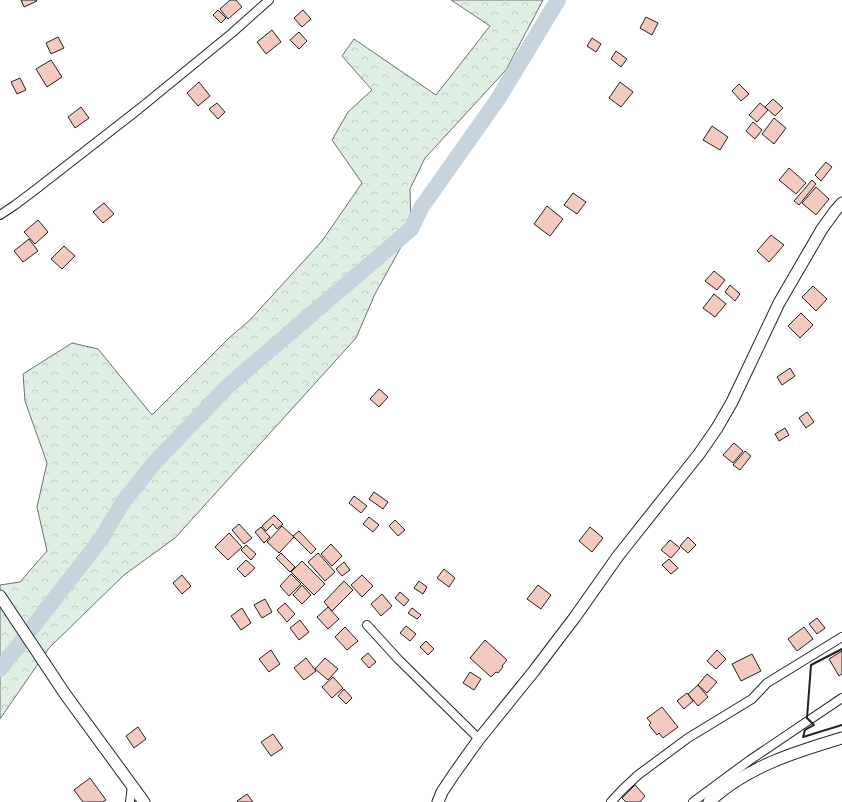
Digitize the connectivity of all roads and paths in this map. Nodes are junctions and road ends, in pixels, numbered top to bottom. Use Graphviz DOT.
graph roads {
  1 [pos="269,0"];
  2 [pos="842,203"];
  3 [pos="0,214"];
  4 [pos="0,596"];
  5 [pos="367,625"];
  6 [pos="842,637"];
  7 [pos="842,698"];
  8 [pos="842,738"];
  9 [pos="479,739"];
  10 [pos="132,785"];
  11 [pos="130,802"];
  12 [pos="144,802"];
  13 [pos="438,802"];
  14 [pos="611,802"];
  15 [pos="693,802"];
  16 [pos="709,802"];
  1 -- 3 [label="street"];
  2 -- 9 [label="street"];
  4 -- 10 [label="street"];
  5 -- 9 [label="street"];
  6 -- 14 [label="street"];
  7 -- 15 [label="street"];
  8 -- 16 [label="street"];
  9 -- 13 [label="street"];
  10 -- 11 [label="street"];
  10 -- 12 [label="street"];
}
